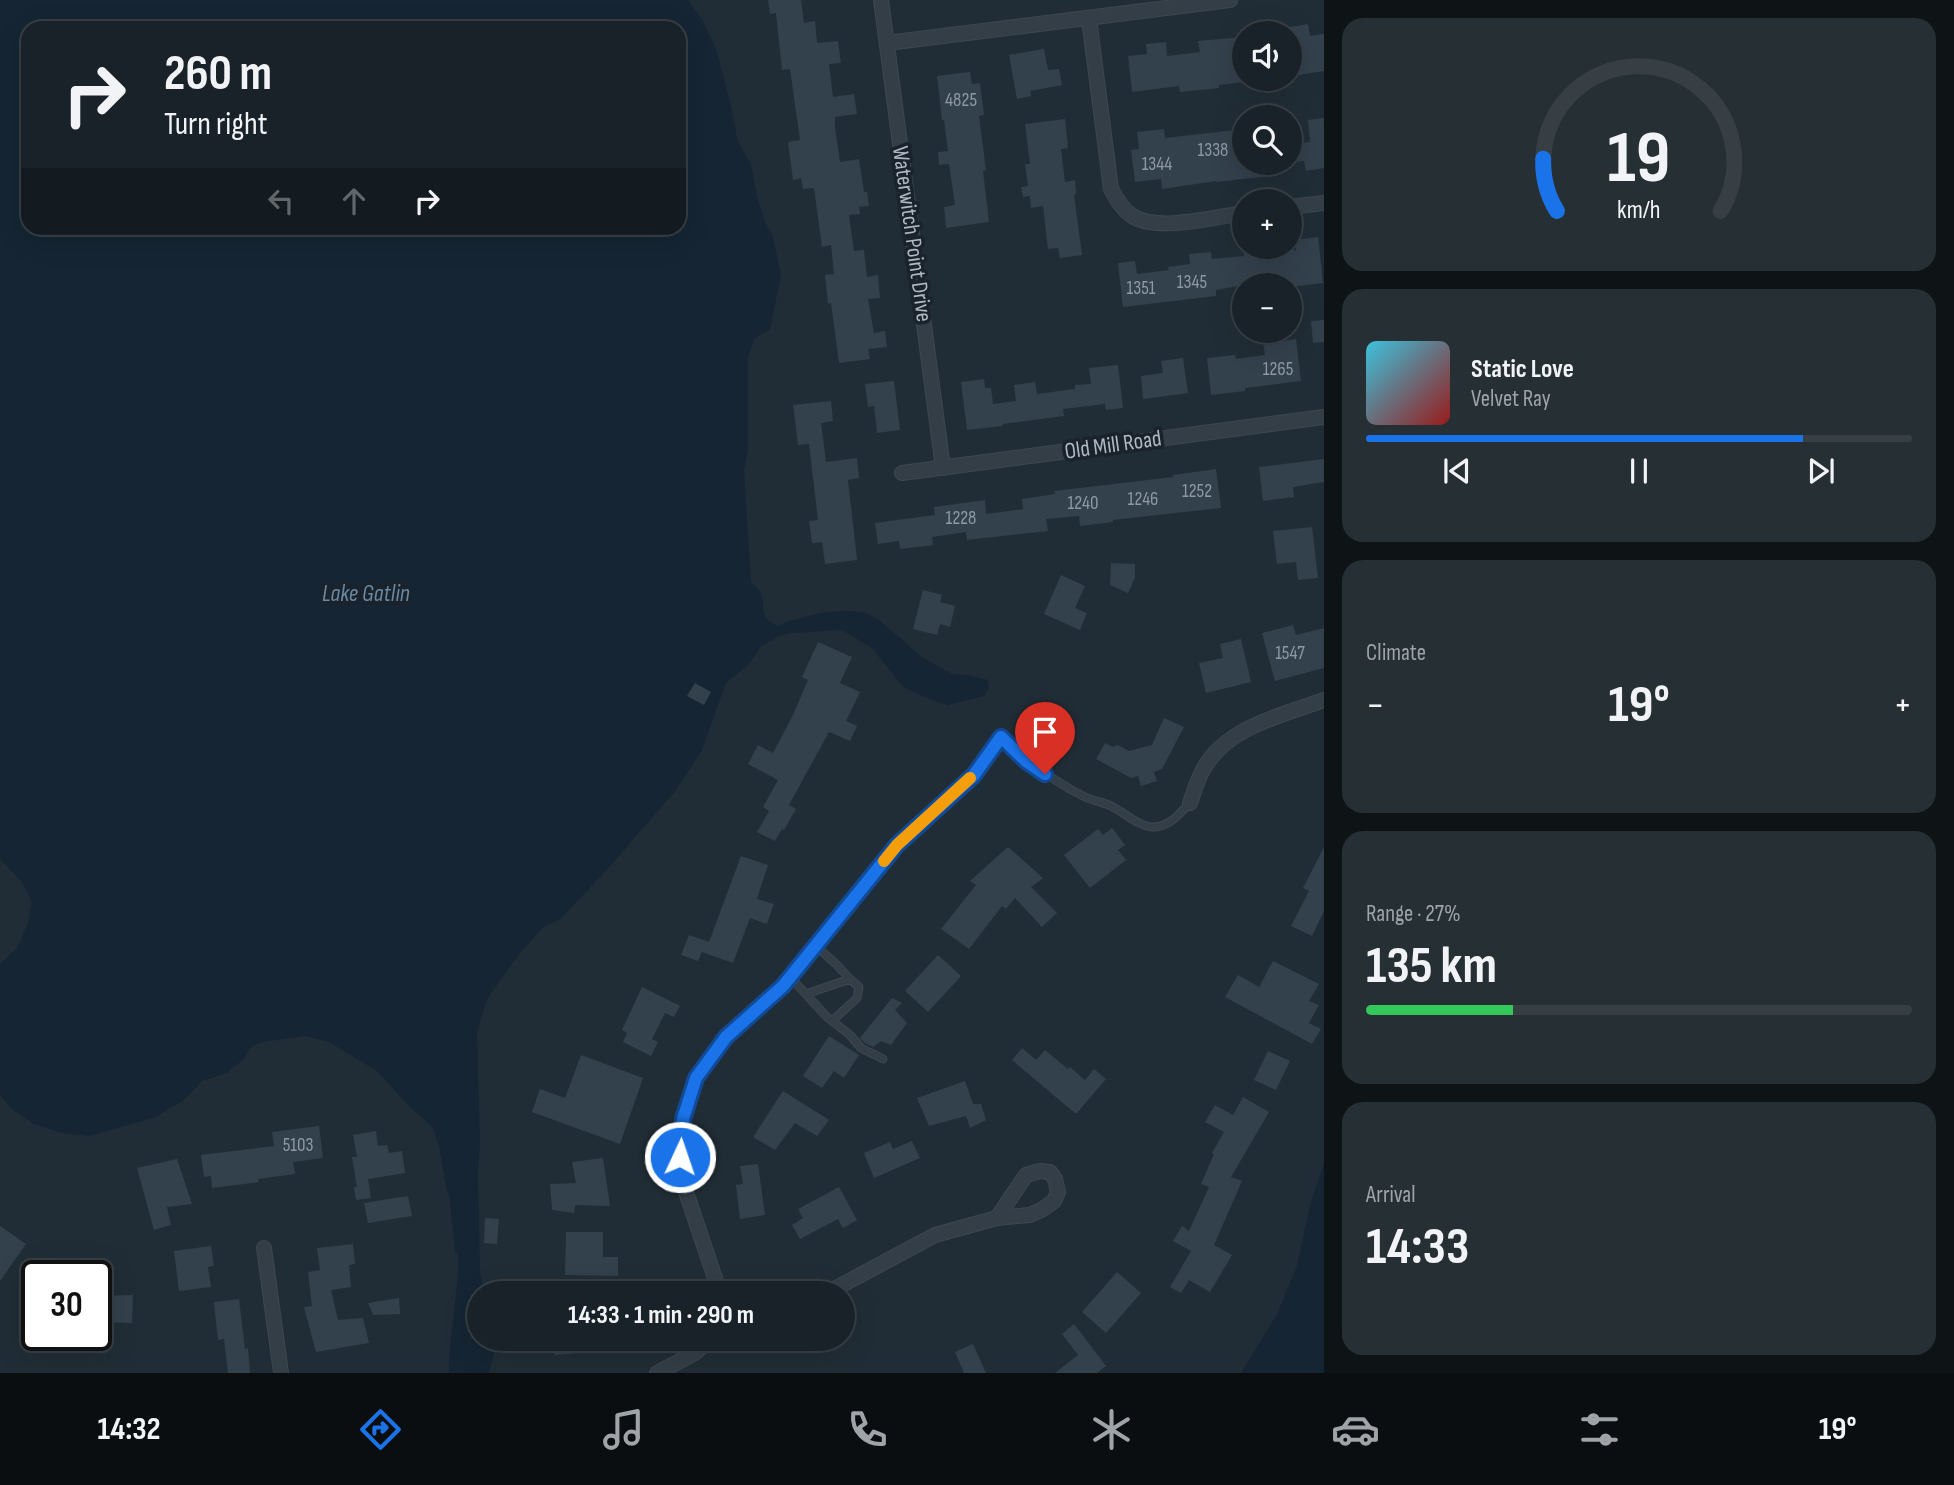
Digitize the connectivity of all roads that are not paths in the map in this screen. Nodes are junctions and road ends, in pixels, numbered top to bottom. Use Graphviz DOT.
graph roads {
  1 [pos="881,0"];
  2 [pos="1230,0"];
  3 [pos="1089,19"];
  4 [pos="887,43"];
  5 [pos="1324,203"];
  6 [pos="1302,206"];
  7 [pos="1232,215"];
  8 [pos="1324,417"];
  9 [pos="943,468"];
  10 [pos="902,473"];
  11 [pos="1324,700"];
  12 [pos="1001,737"];
  13 [pos="1190,803"];
  14 [pos="816,946"];
  15 [pos="790,977"];
  16 [pos="851,980"];
  17 [pos="806,994"];
  18 [pos="832,1021"];
  19 [pos="883,1059"];
  20 [pos="997,1218"];
  21 [pos="264,1248"];
  22 [pos="716,1281"];
  23 [pos="849,1281"];
  24 [pos="697,1351"];
  25 [pos="281,1373"];
  26 [pos="657,1373"];
  1 -- 4 [label="street, Waterwitch Point Drive"];
  2 -- 3 [label="street"];
  3 -- 4 [label="street"];
  3 -- 7 [label="street"];
  4 -- 9 [label="street, Waterwitch Point Drive"];
  5 -- 6 [label="street"];
  8 -- 9 [label="street, Old Mill Road"];
  9 -- 10 [label="street, Old Mill Road"];
  11 -- 13 [label="street"];
  12 -- 13 [label="lane"];
  12 -- 14 [label="street"];
  14 -- 15 [label="street"];
  14 -- 16 [label="lane"];
  15 -- 17 [label="lane"];
  15 -- 22 [label="street"];
  16 -- 17 [label="lane"];
  16 -- 18 [label="lane"];
  17 -- 18 [label="lane"];
  18 -- 19 [label="lane"];
  20 -- 23 [label="street"];
  21 -- 25 [label="street"];
  24 -- 26 [label="street"];
}
